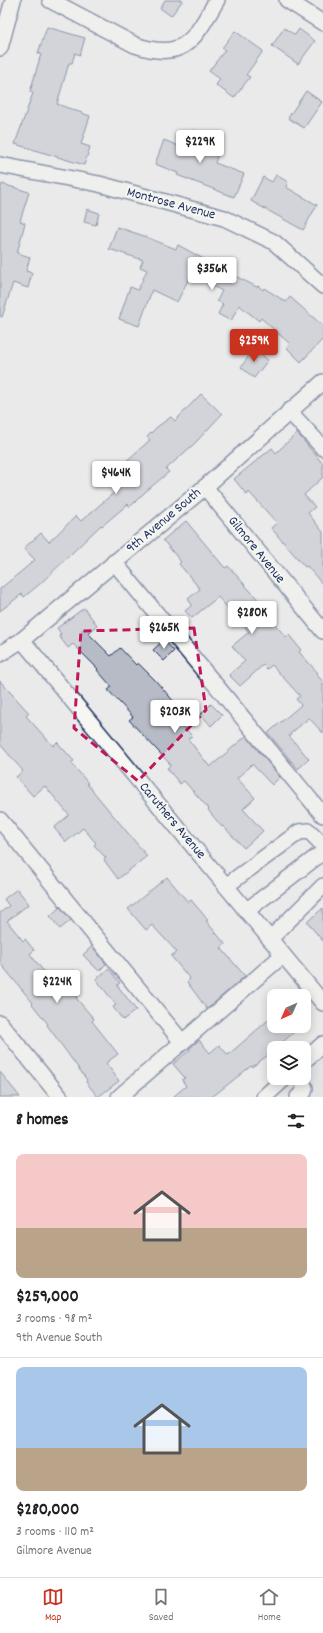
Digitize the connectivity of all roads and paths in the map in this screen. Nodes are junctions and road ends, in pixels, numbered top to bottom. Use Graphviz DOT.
graph roads {
  1 [pos="13,0"];
  2 [pos="50,0"];
  3 [pos="217,0"];
  4 [pos="286,0"];
  5 [pos="323,23"];
  6 [pos="0,48"];
  7 [pos="0,165"];
  8 [pos="323,286"];
  9 [pos="323,382"];
  10 [pos="289,411"];
  11 [pos="323,448"];
  12 [pos="205,487"];
  13 [pos="114,562"];
  14 [pos="323,631"];
  15 [pos="22,640"];
  16 [pos="0,654"];
  17 [pos="323,815"];
  18 [pos="0,820"];
  19 [pos="323,845"];
  20 [pos="323,852"];
  21 [pos="226,886"];
  22 [pos="323,886"];
  23 [pos="246,911"];
  24 [pos="270,938"];
  25 [pos="283,955"];
  26 [pos="323,1003"];
  27 [pos="0,1023"];
  28 [pos="182,1042"];
  29 [pos="323,1044"];
  30 [pos="311,1055"];
  31 [pos="277,1085"];
  32 [pos="304,1085"];
  33 [pos="60,1097"];
  34 [pos="119,1097"];
  35 [pos="264,1097"];
  36 [pos="298,1097"];
  1 -- 6 [label="street"];
  2 -- 3 [label="street"];
  4 -- 5 [label="street"];
  7 -- 8 [label="street, Montrose Avenue"];
  9 -- 10 [label="street, 9th Avenue South"];
  10 -- 11 [label="street"];
  10 -- 12 [label="street, 9th Avenue South"];
  12 -- 13 [label="street, 9th Avenue South"];
  12 -- 14 [label="street, Gilmore Avenue"];
  13 -- 15 [label="street, 9th Avenue South"];
  13 -- 17 [label="street"];
  15 -- 16 [label="street, 9th Avenue South"];
  15 -- 21 [label="street, Caruthers Avenue"];
  18 -- 28 [label="street"];
  19 -- 21 [label="street"];
  20 -- 23 [label="street"];
  21 -- 23 [label="street, Caruthers Avenue"];
  22 -- 24 [label="street"];
  23 -- 24 [label="street, Caruthers Avenue"];
  24 -- 25 [label="street, Caruthers Avenue"];
  25 -- 26 [label="street, Caruthers Avenue"];
  25 -- 28 [label="street"];
  27 -- 33 [label="street"];
  28 -- 34 [label="street"];
  29 -- 30 [label="street"];
  31 -- 35 [label="street"];
  32 -- 36 [label="street"];
}
